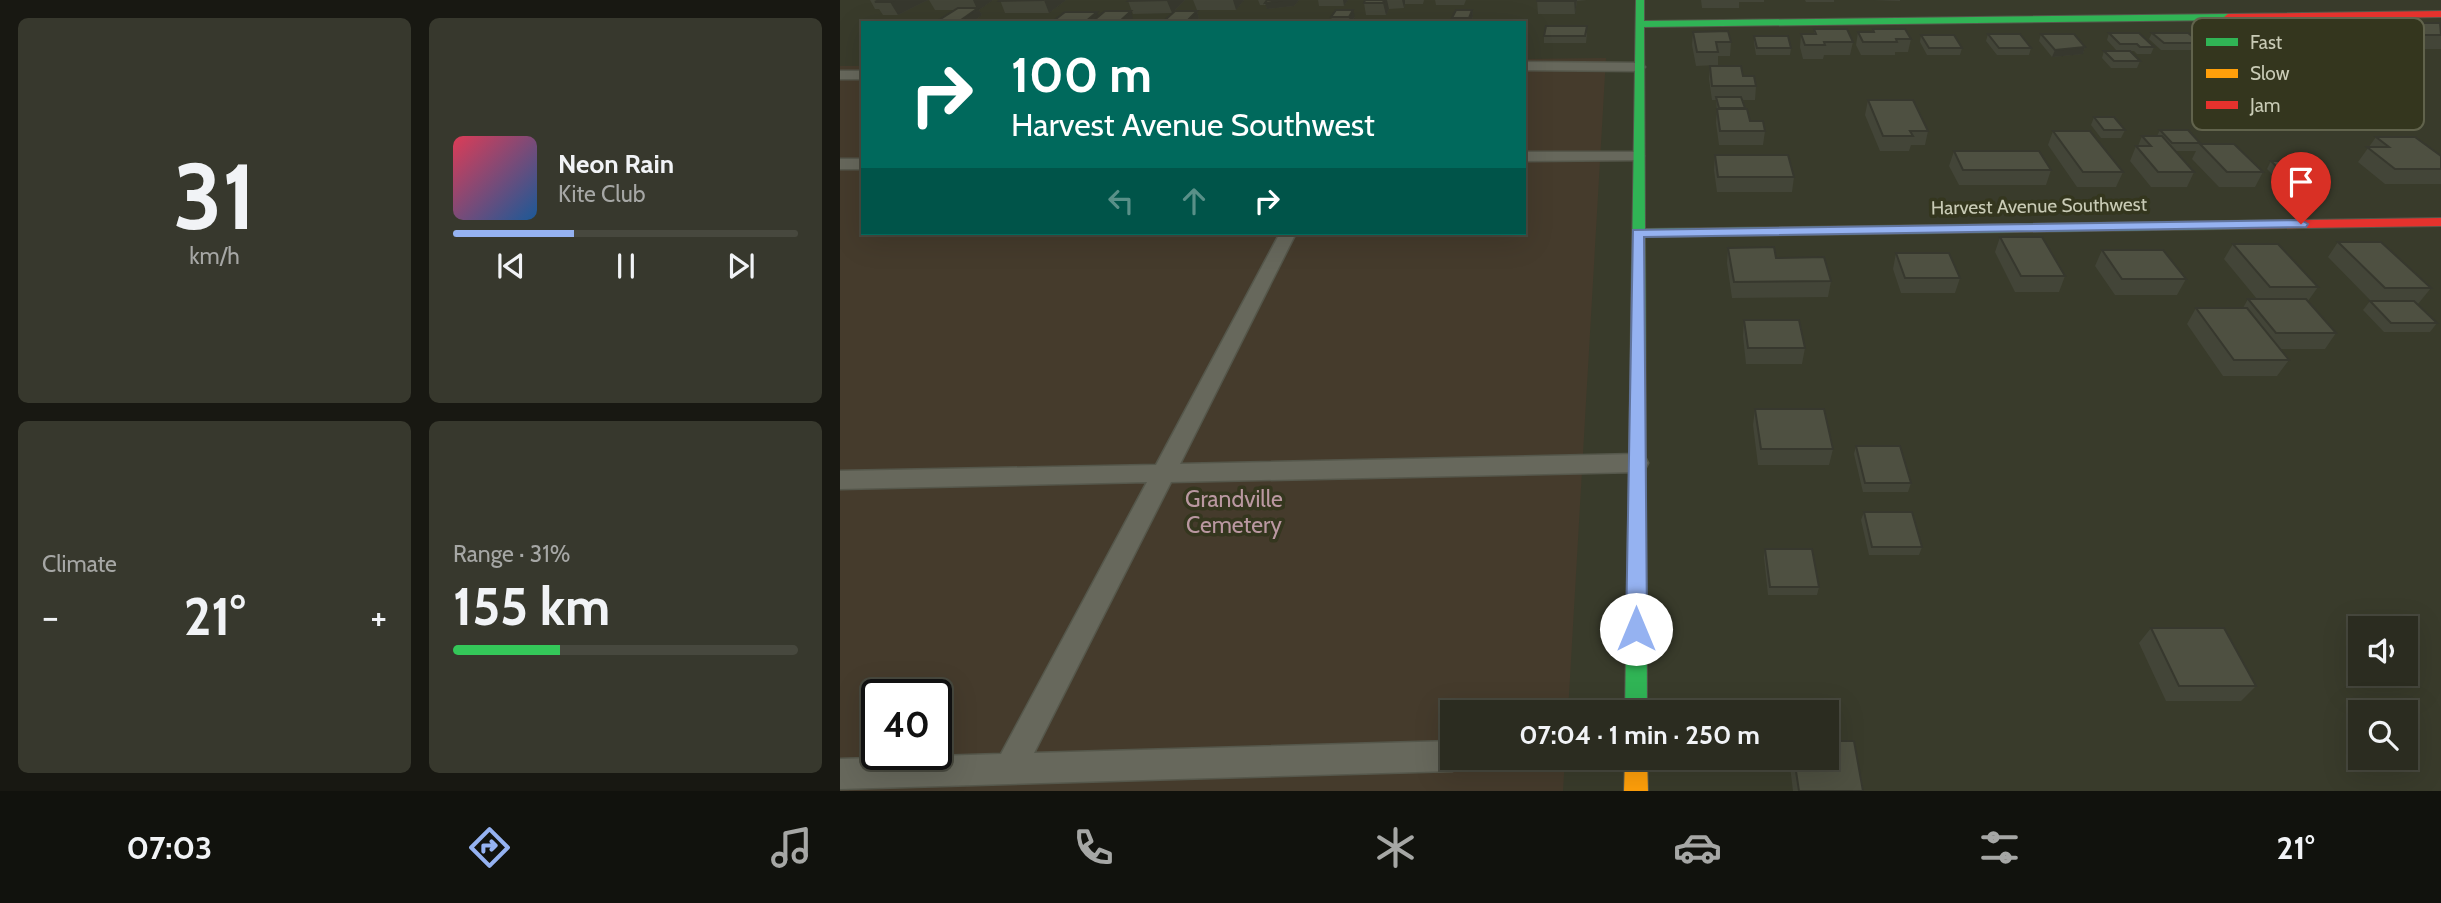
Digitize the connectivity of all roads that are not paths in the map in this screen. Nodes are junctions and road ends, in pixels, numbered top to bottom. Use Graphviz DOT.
graph roads {
  1 [pos="1640,0"];
  2 [pos="2441,14"];
  3 [pos="1639,24"];
  4 [pos="1526,66"];
  5 [pos="1639,67"];
  6 [pos="840,75"];
  7 [pos="861,75"];
  8 [pos="1637,156"];
  9 [pos="1526,157"];
  10 [pos="840,164"];
  11 [pos="861,164"];
  12 [pos="2441,222"];
  13 [pos="1637,233"];
  14 [pos="1287,235"];
  15 [pos="1637,463"];
  16 [pos="1163,473"];
  17 [pos="840,481"];
  18 [pos="1636,700"];
  19 [pos="1440,755"];
  20 [pos="1010,769"];
  21 [pos="1636,770"];
  22 [pos="840,774"];
  23 [pos="1636,791"];
  1 -- 3 [label="street"];
  2 -- 3 [label="street"];
  3 -- 5 [label="street"];
  4 -- 5 [label="lane"];
  5 -- 8 [label="street"];
  6 -- 7 [label="lane"];
  8 -- 9 [label="lane"];
  8 -- 13 [label="street"];
  10 -- 11 [label="lane"];
  12 -- 13 [label="street, Harvest Avenue Southwest"];
  13 -- 15 [label="street"];
  14 -- 16 [label="lane"];
  15 -- 16 [label="lane"];
  15 -- 18 [label="street"];
  16 -- 17 [label="lane"];
  16 -- 20 [label="lane"];
  19 -- 20 [label="lane"];
  20 -- 22 [label="lane"];
  21 -- 23 [label="street"];
}
